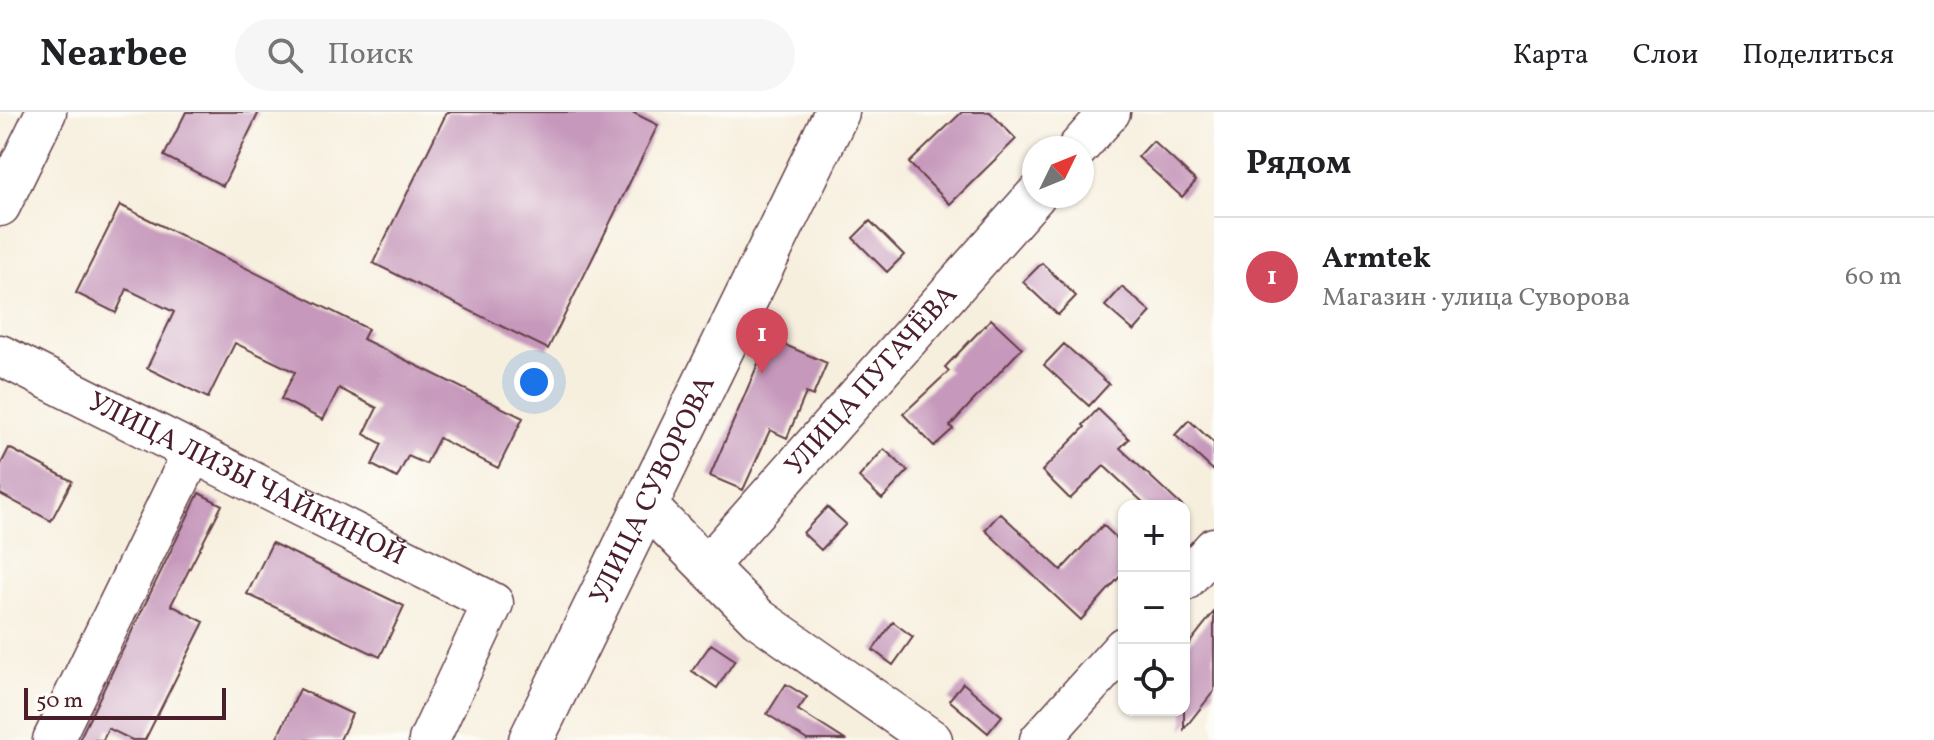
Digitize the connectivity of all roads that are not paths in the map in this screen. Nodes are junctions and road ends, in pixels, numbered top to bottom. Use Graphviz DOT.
graph roads {
  1 [pos="46,112"];
  2 [pos="837,112"];
  3 [pos="1110,112"];
  4 [pos="1089,136"];
  5 [pos="0,206"];
  6 [pos="1024,208"];
  7 [pos="0,355"];
  8 [pos="193,452"];
  9 [pos="646,505"];
  10 [pos="1214,548"];
  11 [pos="707,566"];
  12 [pos="1190,574"];
  13 [pos="1118,654"];
  14 [pos="53,740"];
  15 [pos="429,740"];
  16 [pos="531,740"];
  17 [pos="932,740"];
  18 [pos="1040,740"];
  1 -- 5 [label="street"];
  2 -- 9 [label="main road, УЛИЦА СУВОРОВА"];
  3 -- 4 [label="street"];
  6 -- 11 [label="street, УЛИЦА ПУГАЧЁВА"];
  7 -- 8 [label="street, УЛИЦА ЛИЗЫ ЧАЙКИНОЙ"];
  8 -- 14 [label="street"];
  8 -- 15 [label="street, УЛИЦА ЛИЗЫ ЧАЙКИНОЙ"];
  9 -- 11 [label="street"];
  9 -- 16 [label="main road, УЛИЦА СУВОРОВА"];
  10 -- 12 [label="street"];
  11 -- 17 [label="street"];
  13 -- 18 [label="street"];
}
